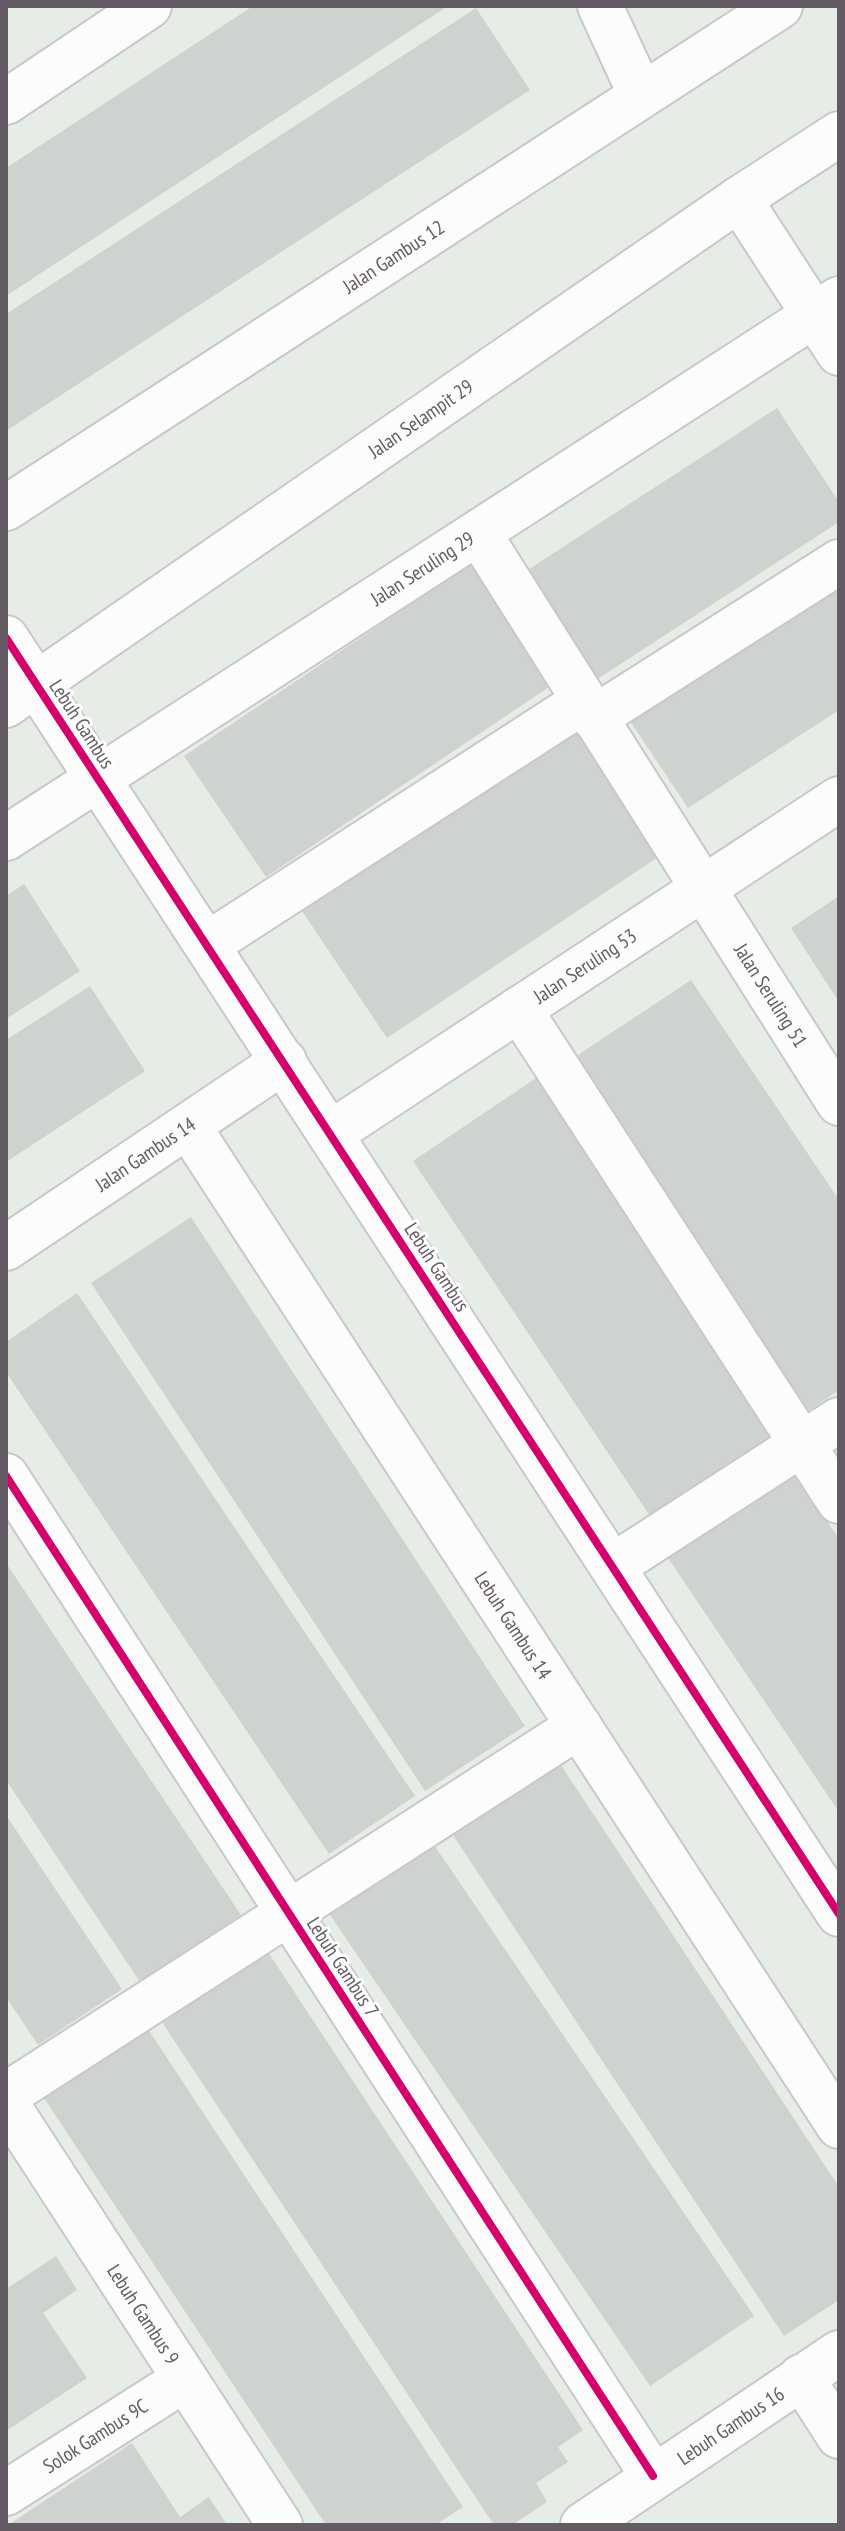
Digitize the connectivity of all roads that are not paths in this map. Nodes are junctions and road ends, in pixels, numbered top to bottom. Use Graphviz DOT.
graph roads {
  1 [pos="149,6"];
  2 [pos="600,6"];
  3 [pos="780,6"];
  4 [pos="641,95"];
  5 [pos="6,102"];
  6 [pos="839,134"];
  7 [pos="739,199"];
  8 [pos="827,308"];
  9 [pos="839,353"];
  10 [pos="6,508"];
  11 [pos="479,534"];
  12 [pos="839,562"];
  13 [pos="6,638"];
  14 [pos="22,695"];
  15 [pos="589,710"];
  16 [pos="99,779"];
  17 [pos="839,799"];
  18 [pos="6,838"];
  19 [pos="702,889"];
  20 [pos="208,944"];
  21 [pos="519,1009"];
  22 [pos="284,1061"];
  23 [pos="839,1103"];
  24 [pos="188,1126"];
  25 [pos="331,1133"];
  26 [pos="6,1248"];
  27 [pos="839,1420"];
  28 [pos="801,1445"];
  29 [pos="6,1476"];
  30 [pos="839,1501"];
  31 [pos="613,1566"];
  32 [pos="579,1726"];
  33 [pos="289,1913"];
  34 [pos="839,1914"];
  35 [pos="6,2095"];
  36 [pos="6,2103"];
  37 [pos="839,2126"];
  38 [pos="839,2353"];
  39 [pos="801,2377"];
  40 [pos="185,2379"];
  41 [pos="839,2436"];
  42 [pos="653,2476"];
  43 [pos="6,2493"];
  44 [pos="280,2525"];
  45 [pos="583,2525"];
  1 -- 5 [label="street"];
  2 -- 4 [label="street"];
  3 -- 4 [label="street, Jalan Gambus 12"];
  4 -- 10 [label="street, Jalan Gambus 12"];
  6 -- 7 [label="street, Jalan Selampit 29"];
  7 -- 8 [label="street"];
  7 -- 14 [label="street, Jalan Selampit 29"];
  8 -- 9 [label="street"];
  8 -- 11 [label="street, Jalan Seruling 29"];
  11 -- 15 [label="street, Jalan Seruling 51"];
  11 -- 16 [label="street, Jalan Seruling 29"];
  12 -- 15 [label="street"];
  13 -- 14 [label="street, Lebuh Gambus"];
  14 -- 16 [label="street, Lebuh Gambus"];
  15 -- 19 [label="street, Jalan Seruling 51"];
  15 -- 20 [label="street"];
  16 -- 18 [label="street, Jalan Seruling 29"];
  16 -- 20 [label="street, Lebuh Gambus"];
  17 -- 19 [label="street, Jalan Seruling 53"];
  19 -- 21 [label="street, Jalan Seruling 53"];
  19 -- 23 [label="street, Jalan Seruling 51"];
  20 -- 22 [label="street, Lebuh Gambus"];
  21 -- 25 [label="street, Jalan Seruling 53"];
  21 -- 28 [label="street"];
  22 -- 24 [label="street, Jalan Gambus 14"];
  22 -- 25 [label="street, Lebuh Gambus"];
  24 -- 26 [label="street, Jalan Gambus 14"];
  24 -- 32 [label="street, Lebuh Gambus 14"];
  25 -- 31 [label="street, Lebuh Gambus"];
  27 -- 28 [label="street"];
  28 -- 30 [label="street"];
  28 -- 31 [label="street"];
  29 -- 33 [label="street, Lebuh Gambus 7"];
  31 -- 34 [label="street, Lebuh Gambus"];
  32 -- 33 [label="street"];
  32 -- 37 [label="street, Lebuh Gambus 14"];
  33 -- 35 [label="street"];
  33 -- 42 [label="street, Lebuh Gambus 7"];
  36 -- 40 [label="street, Lebuh Gambus 9"];
  38 -- 39 [label="street, Lebuh Gambus 16"];
  39 -- 41 [label="street"];
  39 -- 42 [label="street, Lebuh Gambus 16"];
  40 -- 43 [label="street, Solok Gambus 9C"];
  40 -- 44 [label="street, Lebuh Gambus 9"];
  42 -- 45 [label="street, Lebuh Gambus 16"];
}
